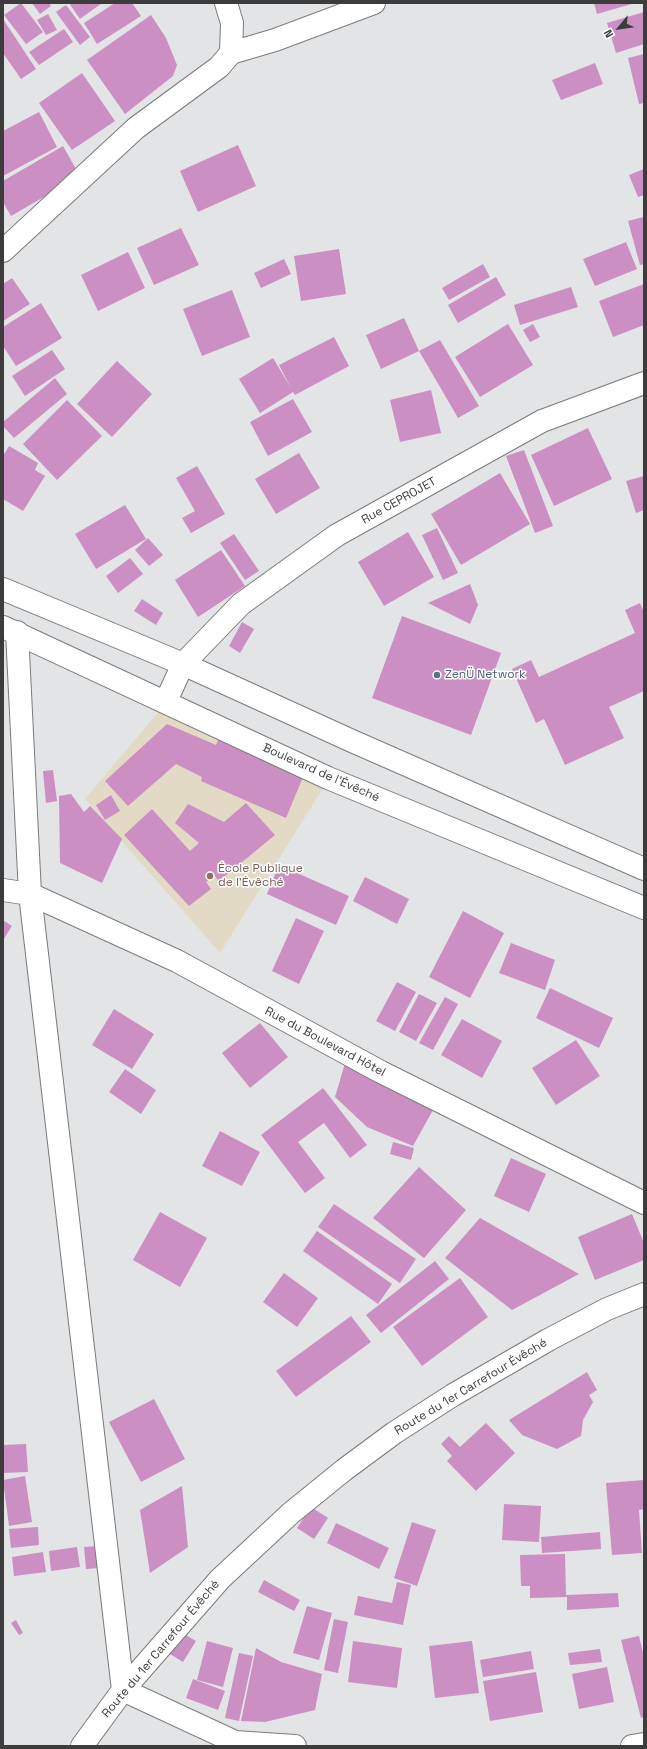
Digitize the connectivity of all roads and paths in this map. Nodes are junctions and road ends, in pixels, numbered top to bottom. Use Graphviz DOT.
graph roads {
  1 [pos="226,3"];
  2 [pos="374,3"];
  3 [pos="231,53"];
  4 [pos="3,251"];
  5 [pos="644,383"];
  6 [pos="3,589"];
  7 [pos="10,629"];
  8 [pos="183,664"];
  9 [pos="166,701"];
  10 [pos="644,869"];
  11 [pos="3,890"];
  12 [pos="30,894"];
  13 [pos="644,908"];
  14 [pos="644,1203"];
  15 [pos="644,1294"];
  16 [pos="123,1690"];
  17 [pos="236,1744"];
  18 [pos="644,1744"];
  19 [pos="82,1746"];
  20 [pos="295,1746"];
  21 [pos="632,1746"];
  1 -- 3 [label="street"];
  2 -- 3 [label="street"];
  3 -- 4 [label="street"];
  5 -- 8 [label="street, Rue CEPROJET"];
  6 -- 8 [label="street"];
  7 -- 9 [label="street, Boulevard de l'Évêché"];
  7 -- 12 [label="street"];
  8 -- 9 [label="street, Rue CEPROJET"];
  8 -- 10 [label="street"];
  9 -- 13 [label="street, Boulevard de l'Évêché"];
  11 -- 12 [label="street, Rue du Boulevard Hôtel"];
  12 -- 14 [label="street, Rue du Boulevard Hôtel"];
  12 -- 16 [label="street"];
  15 -- 16 [label="street, Route du 1er Carrefour Évêché"];
  16 -- 17 [label="street"];
  16 -- 19 [label="street, Route du 1er Carrefour Évêché"];
  17 -- 20 [label="street"];
  18 -- 21 [label="street"];
}
